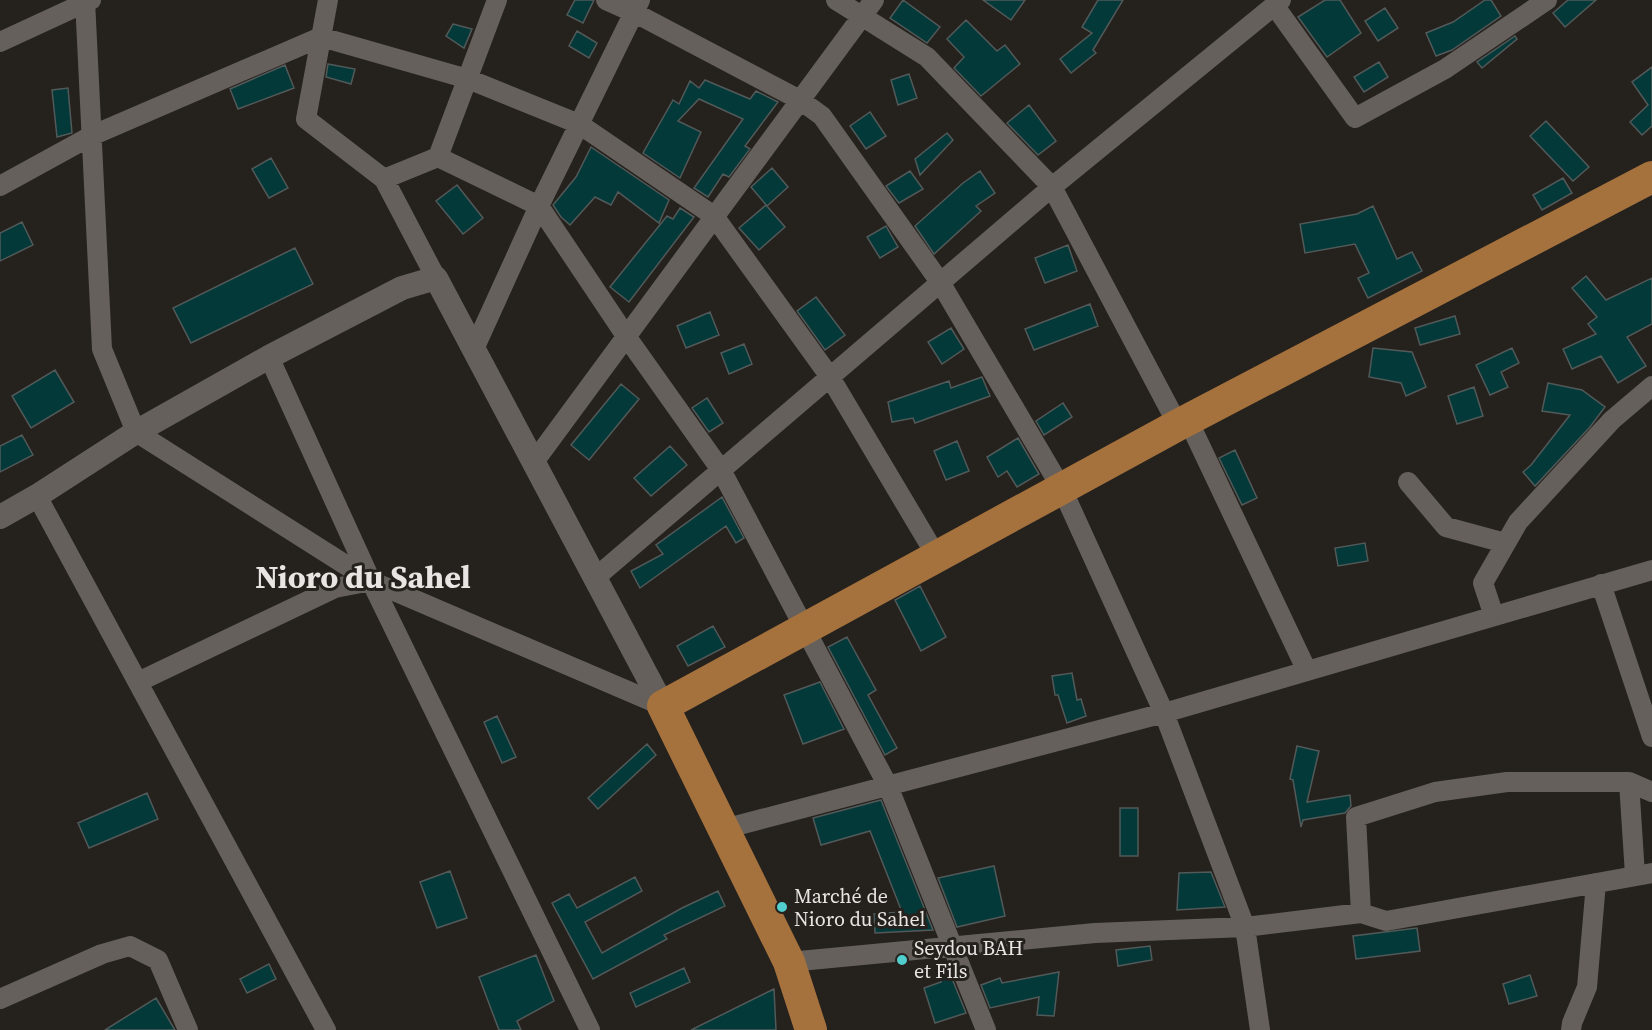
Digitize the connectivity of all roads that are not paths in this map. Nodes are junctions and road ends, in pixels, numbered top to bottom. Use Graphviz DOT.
graph roads {
  1 [pos="328,0"];
  2 [pos="497,0"];
  3 [pos="606,0"];
  4 [pos="836,0"];
  5 [pos="874,0"];
  6 [pos="1546,0"];
  7 [pos="87,1"];
  8 [pos="1278,2"];
  9 [pos="638,6"];
  10 [pos="862,16"];
  11 [pos="321,37"];
  12 [pos="0,42"];
  13 [pos="468,79"];
  14 [pos="800,100"];
  15 [pos="579,124"];
  16 [pos="91,136"];
  17 [pos="438,157"];
  18 [pos="1652,177"];
  19 [pos="384,179"];
  20 [pos="0,186"];
  21 [pos="1052,187"];
  22 [pos="539,206"];
  23 [pos="714,216"];
  24 [pos="436,278"];
  25 [pos="940,282"];
  26 [pos="626,336"];
  27 [pos="474,349"];
  28 [pos="269,357"];
  29 [pos="830,377"];
  30 [pos="1652,386"];
  31 [pos="1183,423"];
  32 [pos="136,432"];
  33 [pos="534,462"];
  34 [pos="721,470"];
  35 [pos="1408,482"];
  36 [pos="1062,489"];
  37 [pos="37,496"];
  38 [pos="0,517"];
  39 [pos="1505,543"];
  40 [pos="937,557"];
  41 [pos="1652,570"];
  42 [pos="595,578"];
  43 [pos="371,582"];
  44 [pos="1601,584"];
  45 [pos="1494,616"];
  46 [pos="804,629"];
  47 [pos="1307,671"];
  48 [pos="138,682"];
  49 [pos="663,706"];
  50 [pos="1164,713"];
  51 [pos="1652,737"];
  52 [pos="1629,782"];
  53 [pos="888,786"];
  54 [pos="1652,792"];
  55 [pos="724,830"];
  56 [pos="1644,874"];
  57 [pos="1596,883"];
  58 [pos="1361,913"];
  59 [pos="1245,927"];
  60 [pos="953,948"];
  61 [pos="789,962"];
  62 [pos="0,999"];
  63 [pos="188,1030"];
  64 [pos="326,1030"];
  65 [pos="590,1030"];
  66 [pos="811,1030"];
  67 [pos="986,1030"];
  68 [pos="1260,1030"];
  69 [pos="1571,1030"];
  1 -- 11 [label="street"];
  2 -- 13 [label="street"];
  3 -- 9 [label="street"];
  4 -- 10 [label="street"];
  5 -- 10 [label="street"];
  6 -- 8 [label="street"];
  7 -- 12 [label="street"];
  7 -- 16 [label="street"];
  8 -- 21 [label="street"];
  9 -- 14 [label="street"];
  9 -- 15 [label="street"];
  10 -- 14 [label="street"];
  10 -- 21 [label="street"];
  11 -- 13 [label="street"];
  11 -- 16 [label="street"];
  11 -- 19 [label="street"];
  13 -- 15 [label="street"];
  13 -- 17 [label="street"];
  14 -- 23 [label="street"];
  14 -- 25 [label="street"];
  15 -- 22 [label="street"];
  15 -- 23 [label="street"];
  16 -- 20 [label="street"];
  16 -- 32 [label="street"];
  17 -- 19 [label="street"];
  17 -- 22 [label="street"];
  18 -- 31 [label="main road"];
  19 -- 24 [label="street"];
  21 -- 25 [label="street"];
  21 -- 31 [label="street"];
  22 -- 26 [label="street"];
  22 -- 27 [label="street"];
  23 -- 26 [label="street"];
  23 -- 29 [label="street"];
  24 -- 27 [label="street"];
  24 -- 28 [label="street"];
  25 -- 29 [label="street"];
  25 -- 36 [label="street"];
  26 -- 33 [label="street"];
  26 -- 34 [label="street"];
  27 -- 33 [label="street"];
  28 -- 32 [label="street"];
  28 -- 43 [label="street"];
  29 -- 34 [label="street"];
  29 -- 40 [label="street"];
  30 -- 39 [label="street"];
  31 -- 36 [label="main road"];
  31 -- 47 [label="street"];
  32 -- 37 [label="street"];
  32 -- 43 [label="street"];
  33 -- 42 [label="street"];
  34 -- 42 [label="street"];
  34 -- 46 [label="street"];
  35 -- 39 [label="street"];
  36 -- 40 [label="main road"];
  36 -- 50 [label="street"];
  37 -- 38 [label="street"];
  37 -- 48 [label="street"];
  39 -- 45 [label="street"];
  40 -- 46 [label="main road"];
  41 -- 44 [label="street"];
  42 -- 49 [label="street"];
  43 -- 48 [label="street"];
  43 -- 49 [label="street"];
  43 -- 65 [label="street"];
  44 -- 45 [label="street"];
  44 -- 51 [label="street"];
  45 -- 47 [label="street"];
  46 -- 49 [label="main road"];
  46 -- 53 [label="street"];
  47 -- 50 [label="street"];
  48 -- 64 [label="street"];
  49 -- 55 [label="main road"];
  50 -- 53 [label="street"];
  50 -- 59 [label="street"];
  52 -- 54 [label="street"];
  52 -- 56 [label="street"];
  52 -- 58 [label="street"];
  53 -- 55 [label="street"];
  53 -- 60 [label="street"];
  55 -- 61 [label="main road"];
  56 -- 57 [label="street"];
  57 -- 58 [label="street"];
  57 -- 69 [label="street"];
  58 -- 59 [label="street"];
  59 -- 60 [label="street"];
  59 -- 68 [label="street"];
  60 -- 61 [label="street"];
  60 -- 67 [label="street"];
  61 -- 66 [label="main road"];
  62 -- 63 [label="street"];
}
